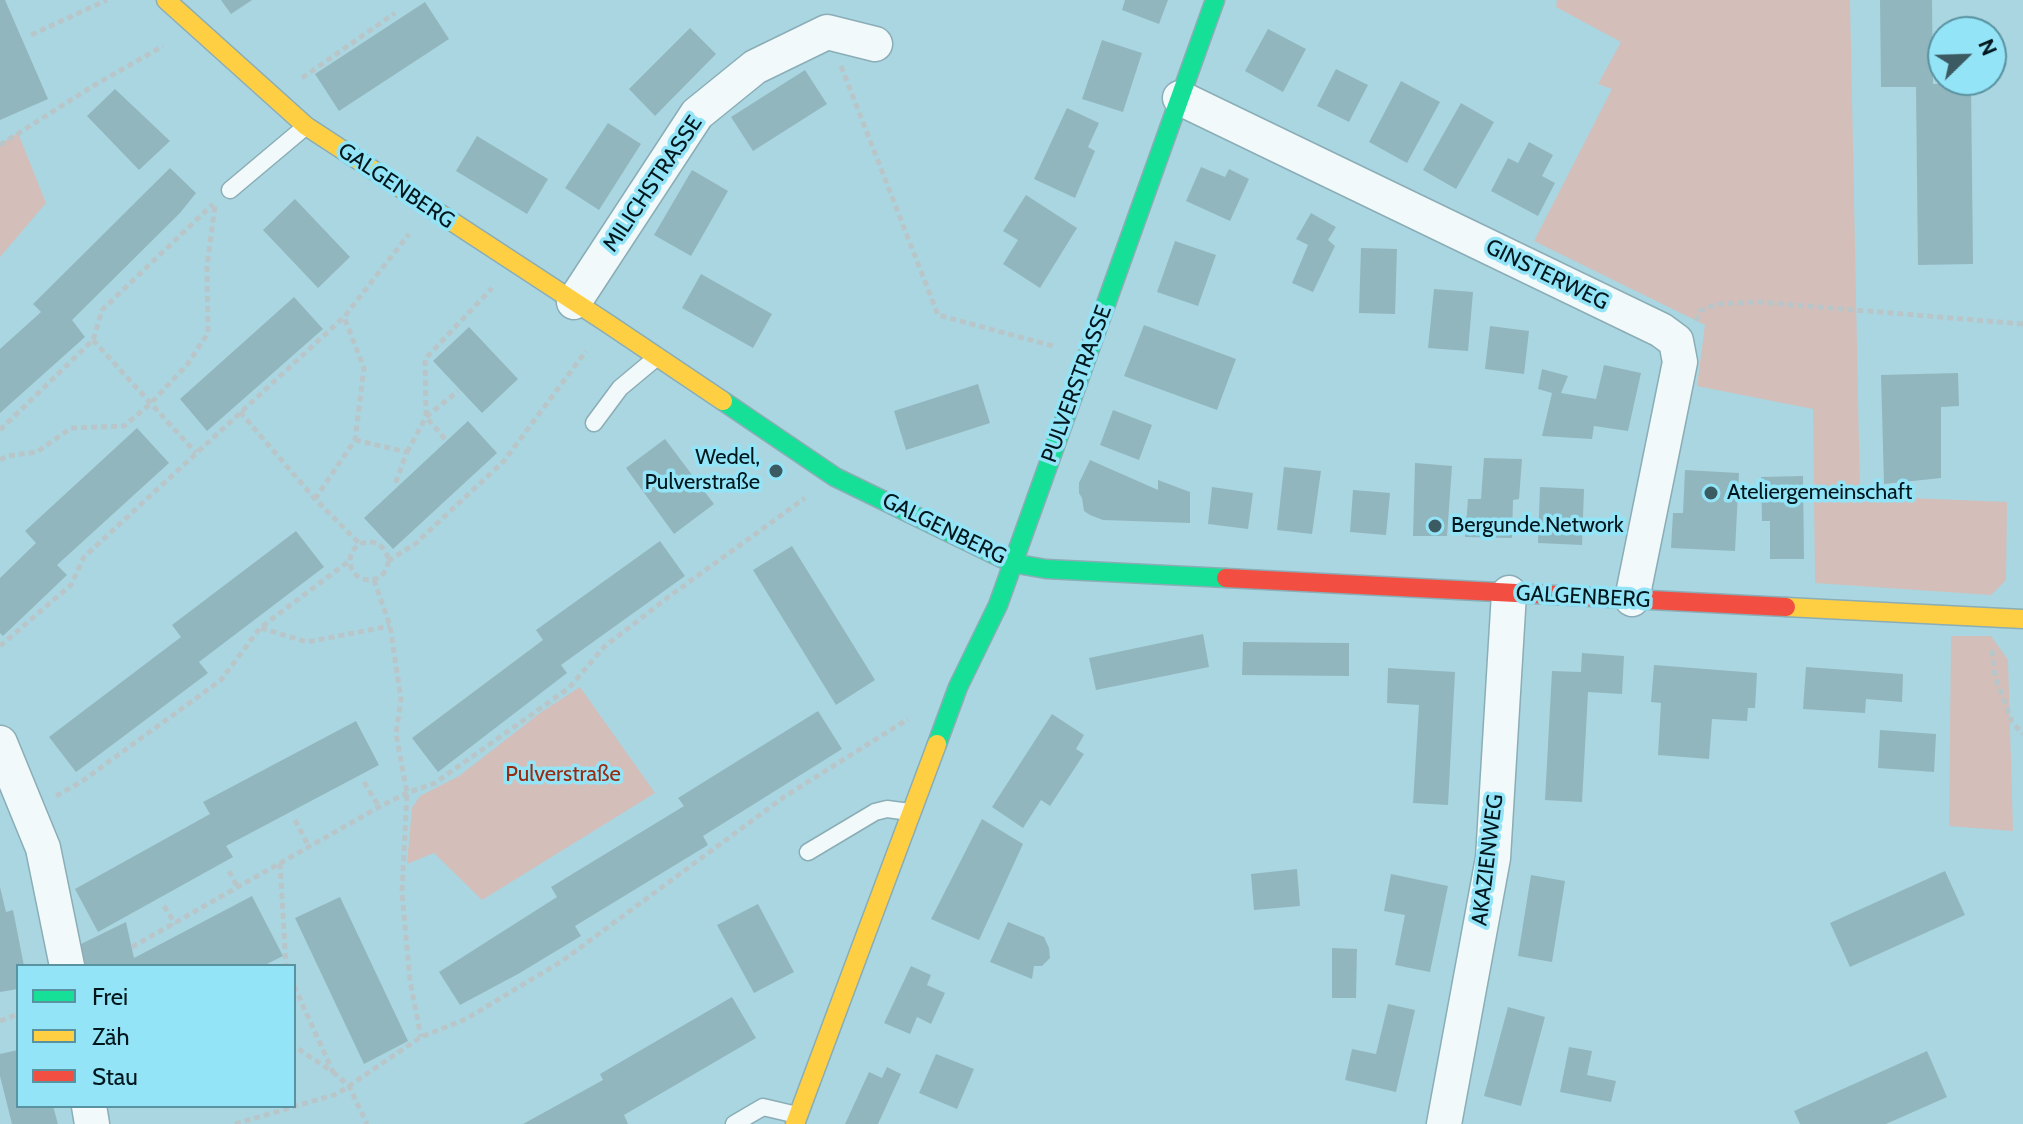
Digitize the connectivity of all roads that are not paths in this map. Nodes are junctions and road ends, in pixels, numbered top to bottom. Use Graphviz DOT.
graph roads {
  1 [pos="166,0"];
  2 [pos="1215,0"];
  3 [pos="875,44"];
  4 [pos="1180,98"];
  5 [pos="306,126"];
  6 [pos="230,190"];
  7 [pos="574,302"];
  8 [pos="657,357"];
  9 [pos="594,423"];
  10 [pos="1012,563"];
  11 [pos="1509,593"];
  12 [pos="1632,599"];
  13 [pos="2023,619"];
  14 [pos="0,743"];
  15 [pos="912,812"];
  16 [pos="808,852"];
  17 [pos="67,964"];
  18 [pos="797,1120"];
  19 [pos="734,1124"];
  20 [pos="1444,1124"];
  1 -- 5 [label="street, GALGENBERG"];
  2 -- 4 [label="street, PULVERSTRASSE"];
  3 -- 7 [label="street, MILICHSTRASSE"];
  4 -- 10 [label="street, PULVERSTRASSE"];
  4 -- 12 [label="street, GINSTERWEG"];
  5 -- 6 [label="lane"];
  5 -- 7 [label="street, GALGENBERG"];
  7 -- 8 [label="street, GALGENBERG"];
  8 -- 9 [label="lane"];
  8 -- 10 [label="street, GALGENBERG"];
  10 -- 11 [label="street, GALGENBERG"];
  10 -- 15 [label="street, PULVERSTRASSE"];
  11 -- 12 [label="street, GALGENBERG"];
  11 -- 20 [label="street, AKAZIENWEG"];
  12 -- 13 [label="street, GALGENBERG"];
  14 -- 17 [label="street"];
  15 -- 16 [label="lane"];
  15 -- 18 [label="street, PULVERSTRASSE"];
  18 -- 19 [label="lane"];
}
